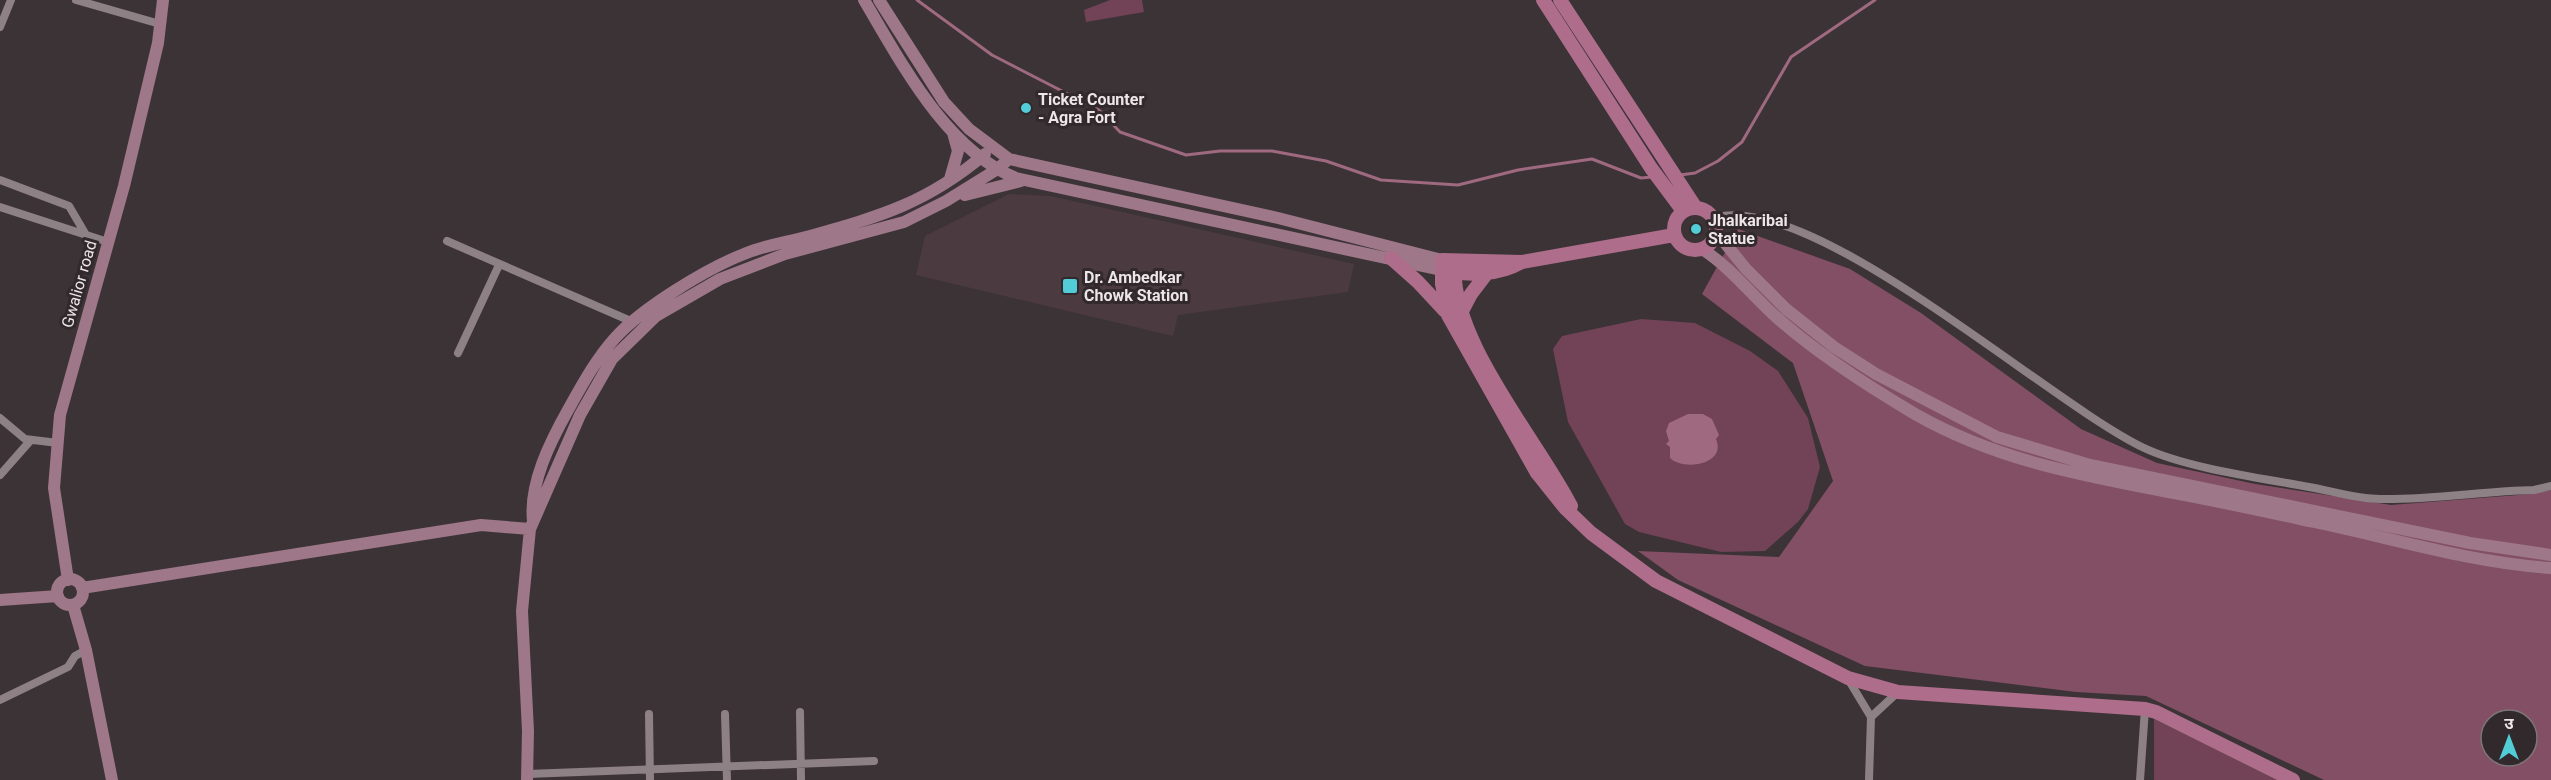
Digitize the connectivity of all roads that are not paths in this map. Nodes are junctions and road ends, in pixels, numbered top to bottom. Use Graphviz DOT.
graph roads {
  1 [pos="11,0"];
  2 [pos="76,0"];
  3 [pos="163,0"];
  4 [pos="864,0"];
  5 [pos="879,0"];
  6 [pos="1543,0"];
  7 [pos="1560,0"];
  8 [pos="160,24"];
  9 [pos="0,27"];
  10 [pos="897,28"];
  11 [pos="885,35"];
  12 [pos="951,129"];
  13 [pos="992,148"];
  14 [pos="979,159"];
  15 [pos="1009,159"];
  16 [pos="1656,163"];
  17 [pos="996,170"];
  18 [pos="0,180"];
  19 [pos="950,180"];
  20 [pos="1025,180"];
  21 [pos="946,201"];
  22 [pos="0,207"];
  23 [pos="1690,209"];
  24 [pos="1713,218"];
  25 [pos="1716,232"];
  26 [pos="86,235"];
  27 [pos="1674,235"];
  28 [pos="447,241"];
  29 [pos="108,242"];
  30 [pos="1702,249"];
  31 [pos="1391,258"];
  32 [pos="1522,262"];
  33 [pos="500,265"];
  34 [pos="1448,266"];
  35 [pos="1487,273"];
  36 [pos="1454,314"];
  37 [pos="633,322"];
  38 [pos="458,353"];
  39 [pos="0,418"];
  40 [pos="30,441"];
  41 [pos="58,443"];
  42 [pos="0,475"];
  43 [pos="2551,486"];
  44 [pos="531,525"];
  45 [pos="2551,555"];
  46 [pos="2551,568"];
  47 [pos="68,580"];
  48 [pos="82,588"];
  49 [pos="58,596"];
  50 [pos="0,600"];
  51 [pos="74,605"];
  52 [pos="86,650"];
  53 [pos="1848,678"];
  54 [pos="1898,692"];
  55 [pos="0,700"];
  56 [pos="2145,709"];
  57 [pos="800,712"];
  58 [pos="649,714"];
  59 [pos="725,714"];
  60 [pos="1871,717"];
  61 [pos="874,761"];
  62 [pos="800,764"];
  63 [pos="727,766"];
  64 [pos="650,770"];
  65 [pos="527,777"];
  66 [pos="112,780"];
  67 [pos="650,780"];
  68 [pos="727,780"];
  69 [pos="801,780"];
  70 [pos="1869,780"];
  71 [pos="2140,780"];
  72 [pos="2293,780"];
  1 -- 9 [label="street"];
  2 -- 8 [label="street"];
  3 -- 8 [label="main road, Gwalior road"];
  4 -- 11 [label="main road"];
  5 -- 10 [label="main road"];
  6 -- 16 [label="main road"];
  7 -- 16 [label="main road"];
  8 -- 29 [label="main road, Gwalior road"];
  10 -- 11 [label="main road"];
  10 -- 13 [label="main road"];
  11 -- 12 [label="main road"];
  12 -- 14 [label="main road"];
  12 -- 19 [label="main road"];
  13 -- 14 [label="main road"];
  13 -- 15 [label="main road"];
  14 -- 17 [label="main road"];
  14 -- 19 [label="main road"];
  15 -- 17 [label="main road"];
  15 -- 34 [label="main road"];
  16 -- 23 [label="main road"];
  16 -- 23 [label="main road"];
  17 -- 20 [label="main road"];
  17 -- 21 [label="main road"];
  18 -- 26 [label="street"];
  19 -- 37 [label="main road"];
  20 -- 21 [label="main road"];
  20 -- 31 [label="main road"];
  21 -- 44 [label="main road"];
  22 -- 26 [label="street"];
  23 -- 24 [label="main road"];
  23 -- 27 [label="main road"];
  24 -- 25 [label="main road"];
  24 -- 43 [label="street"];
  25 -- 30 [label="main road"];
  25 -- 45 [label="main road"];
  26 -- 29 [label="street"];
  27 -- 30 [label="main road"];
  27 -- 32 [label="main road"];
  28 -- 33 [label="street"];
  29 -- 41 [label="main road, Gwalior road"];
  30 -- 46 [label="main road"];
  31 -- 34 [label="main road"];
  31 -- 36 [label="main road"];
  32 -- 34 [label="main road"];
  32 -- 35 [label="main road"];
  33 -- 37 [label="street"];
  33 -- 38 [label="street"];
  34 -- 35 [label="main road"];
  34 -- 36 [label="main road"];
  35 -- 36 [label="main road"];
  36 -- 53 [label="main road"];
  37 -- 44 [label="main road"];
  39 -- 40 [label="street"];
  40 -- 41 [label="street"];
  40 -- 42 [label="street"];
  41 -- 47 [label="main road, Gwalior road"];
  44 -- 48 [label="main road"];
  44 -- 65 [label="main road"];
  47 -- 48 [label="main road"];
  47 -- 49 [label="main road"];
  48 -- 51 [label="main road"];
  49 -- 50 [label="main road"];
  49 -- 51 [label="main road"];
  51 -- 52 [label="main road"];
  52 -- 55 [label="street"];
  52 -- 66 [label="main road"];
  53 -- 54 [label="main road"];
  53 -- 60 [label="street"];
  54 -- 56 [label="main road"];
  54 -- 60 [label="street"];
  56 -- 71 [label="street"];
  56 -- 72 [label="main road"];
  57 -- 62 [label="street"];
  58 -- 64 [label="street"];
  59 -- 63 [label="street"];
  60 -- 70 [label="street"];
  61 -- 62 [label="street"];
  62 -- 63 [label="street"];
  62 -- 69 [label="street"];
  63 -- 64 [label="street"];
  63 -- 68 [label="street"];
  64 -- 65 [label="street"];
  64 -- 67 [label="street"];
}
